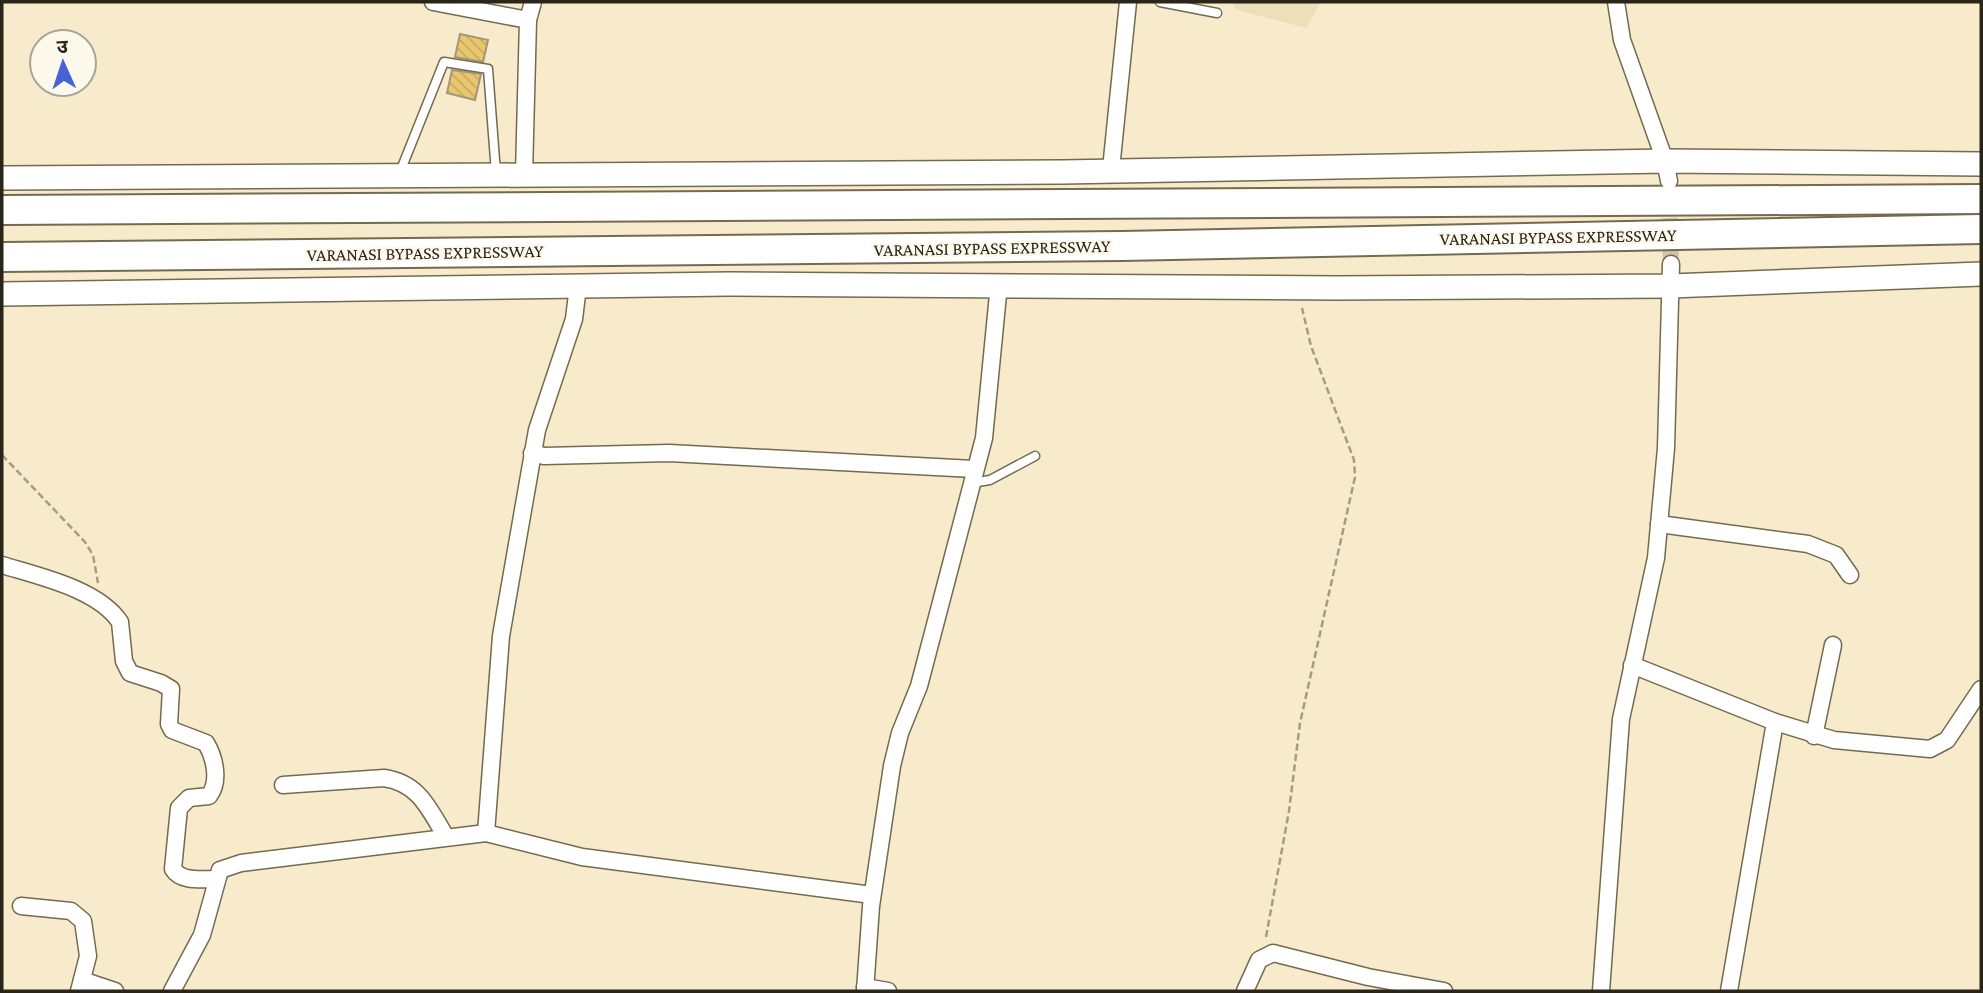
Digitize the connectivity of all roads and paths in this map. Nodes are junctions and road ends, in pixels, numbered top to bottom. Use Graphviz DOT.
graph roads {
  1 [pos="433,2"];
  2 [pos="533,2"];
  3 [pos="1128,2"];
  4 [pos="1160,2"];
  5 [pos="1616,2"];
  6 [pos="1217,13"];
  7 [pos="528,20"];
  8 [pos="1981,164"];
  9 [pos="1111,169"];
  10 [pos="1667,171"];
  11 [pos="497,174"];
  12 [pos="524,174"];
  13 [pos="399,175"];
  14 [pos="2,177"];
  15 [pos="1981,199"];
  16 [pos="2,210"];
  17 [pos="1981,229"];
  18 [pos="2,257"];
  19 [pos="1981,274"];
  20 [pos="1671,275"];
  21 [pos="999,284"];
  22 [pos="578,286"];
  23 [pos="1300,287"];
  24 [pos="2,294"];
  25 [pos="532,453"];
  26 [pos="2,455"];
  27 [pos="1035,456"];
  28 [pos="972,476"];
  29 [pos="1659,523"];
  30 [pos="2,565"];
  31 [pos="1850,575"];
  32 [pos="100,604"];
  33 [pos="1833,645"];
  34 [pos="1633,665"];
  35 [pos="1981,690"];
  36 [pos="1775,722"];
  37 [pos="1814,736"];
  38 [pos="283,785"];
  39 [pos="486,833"];
  40 [pos="446,837"];
  41 [pos="215,879"];
  42 [pos="872,895"];
  43 [pos="21,906"];
  44 [pos="1264,955"];
  45 [pos="81,986"];
  46 [pos="865,989"];
  47 [pos="115,991"];
  48 [pos="172,991"];
  49 [pos="888,991"];
  50 [pos="1245,991"];
  51 [pos="1444,991"];
  52 [pos="1601,991"];
  53 [pos="1729,991"];
  1 -- 7 [label="street"];
  2 -- 7 [label="street"];
  3 -- 9 [label="street"];
  4 -- 6 [label="lane"];
  5 -- 10 [label="street"];
  7 -- 12 [label="street"];
  8 -- 10 [label="street"];
  9 -- 10 [label="street"];
  9 -- 12 [label="street"];
  11 -- 12 [label="street"];
  11 -- 13 [label="street"];
  11 -- 13 [label="lane"];
  13 -- 14 [label="street"];
  15 -- 16 [label="highway, VARANASI BYPASS EXPRESSWAY"];
  17 -- 18 [label="highway, VARANASI BYPASS EXPRESSWAY"];
  19 -- 20 [label="street"];
  20 -- 23 [label="street"];
  20 -- 29 [label="street"];
  21 -- 22 [label="street"];
  21 -- 23 [label="street"];
  21 -- 28 [label="street"];
  22 -- 24 [label="street"];
  22 -- 25 [label="street"];
  23 -- 44 [label="path"];
  25 -- 28 [label="street"];
  25 -- 39 [label="street"];
  26 -- 32 [label="path"];
  27 -- 28 [label="lane"];
  28 -- 42 [label="street"];
  29 -- 31 [label="street"];
  29 -- 34 [label="street"];
  30 -- 32 [label="street"];
  32 -- 41 [label="street"];
  33 -- 37 [label="street"];
  34 -- 36 [label="street"];
  34 -- 52 [label="street"];
  35 -- 37 [label="street"];
  36 -- 37 [label="street"];
  36 -- 53 [label="street"];
  38 -- 40 [label="street"];
  39 -- 40 [label="street"];
  39 -- 42 [label="street"];
  40 -- 41 [label="street"];
  41 -- 48 [label="street"];
  42 -- 46 [label="street"];
  43 -- 45 [label="street"];
  44 -- 50 [label="street"];
  44 -- 51 [label="street"];
  45 -- 47 [label="street"];
  46 -- 49 [label="street"];
}
